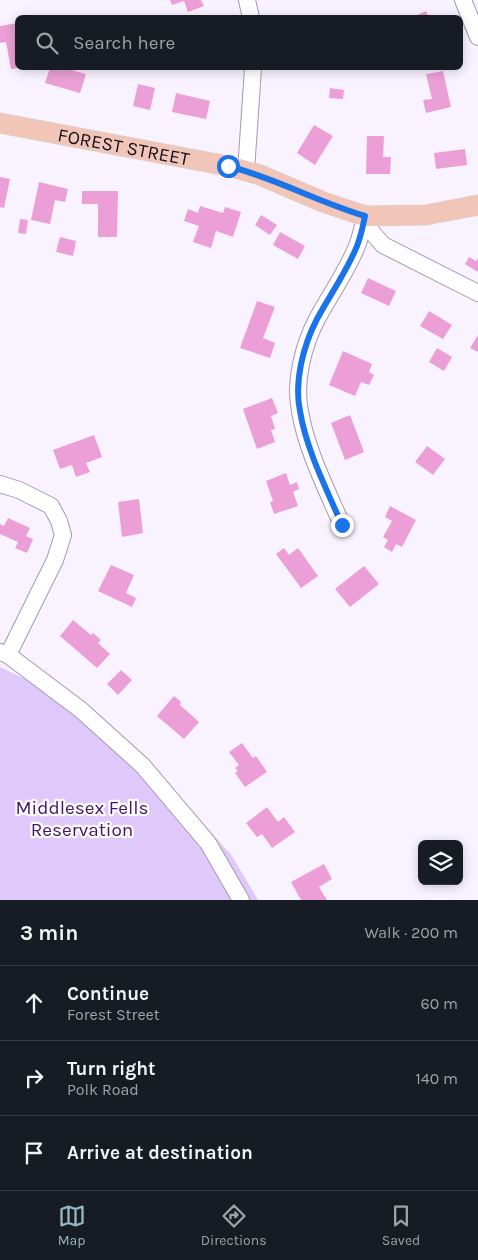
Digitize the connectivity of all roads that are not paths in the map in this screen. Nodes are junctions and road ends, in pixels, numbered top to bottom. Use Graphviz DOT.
graph roads {
  1 [pos="247,0"];
  2 [pos="470,8"];
  3 [pos="250,15"];
  4 [pos="478,37"];
  5 [pos="252,70"];
  6 [pos="0,123"];
  7 [pos="246,171"];
  8 [pos="478,205"];
  9 [pos="365,216"];
  10 [pos="478,293"];
  11 [pos="0,484"];
  12 [pos="342,525"];
  13 [pos="4,653"];
  14 [pos="242,900"];
  1 -- 3 [label="street"];
  2 -- 4 [label="street"];
  5 -- 7 [label="street"];
  6 -- 7 [label="main road, FOREST STREET"];
  7 -- 9 [label="main road, FOREST STREET"];
  8 -- 9 [label="main road, FOREST STREET"];
  9 -- 10 [label="street"];
  9 -- 12 [label="street"];
  11 -- 13 [label="street"];
  13 -- 14 [label="street"];
}
